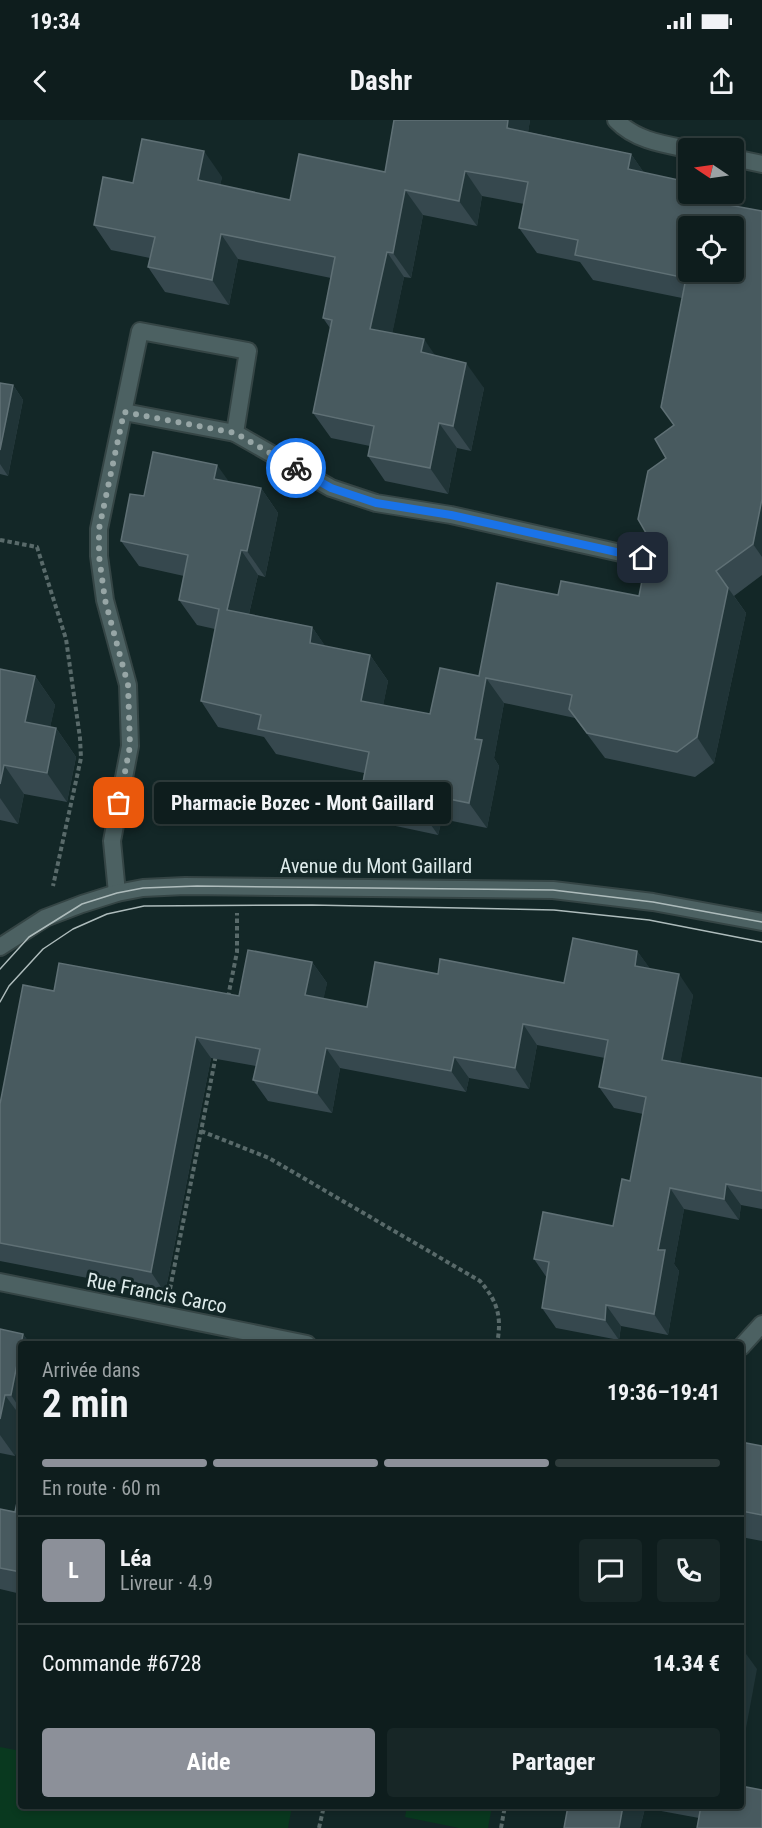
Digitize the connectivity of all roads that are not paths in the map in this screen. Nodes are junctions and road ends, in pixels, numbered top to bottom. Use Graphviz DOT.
graph roads {
  1 [pos="616,120"];
  2 [pos="678,147"];
  3 [pos="744,160"];
  4 [pos="762,164"];
  5 [pos="124,412"];
  6 [pos="235,433"];
  7 [pos="643,558"];
  8 [pos="117,893"];
  9 [pos="762,922"];
  10 [pos="0,947"];
  11 [pos="0,1282"];
  12 [pos="762,1324"];
  13 [pos="292,1341"];
  14 [pos="744,1344"];
  1 -- 2 [label="street"];
  3 -- 4 [label="street"];
  5 -- 6 [label="street"];
  5 -- 6 [label="street"];
  5 -- 8 [label="street"];
  6 -- 7 [label="street"];
  8 -- 9 [label="street, Avenue du Mont Gaillard"];
  8 -- 10 [label="street, Avenue du Mont Gaillard"];
  11 -- 13 [label="street, Rue Francis Carco"];
  12 -- 14 [label="street"];
}
